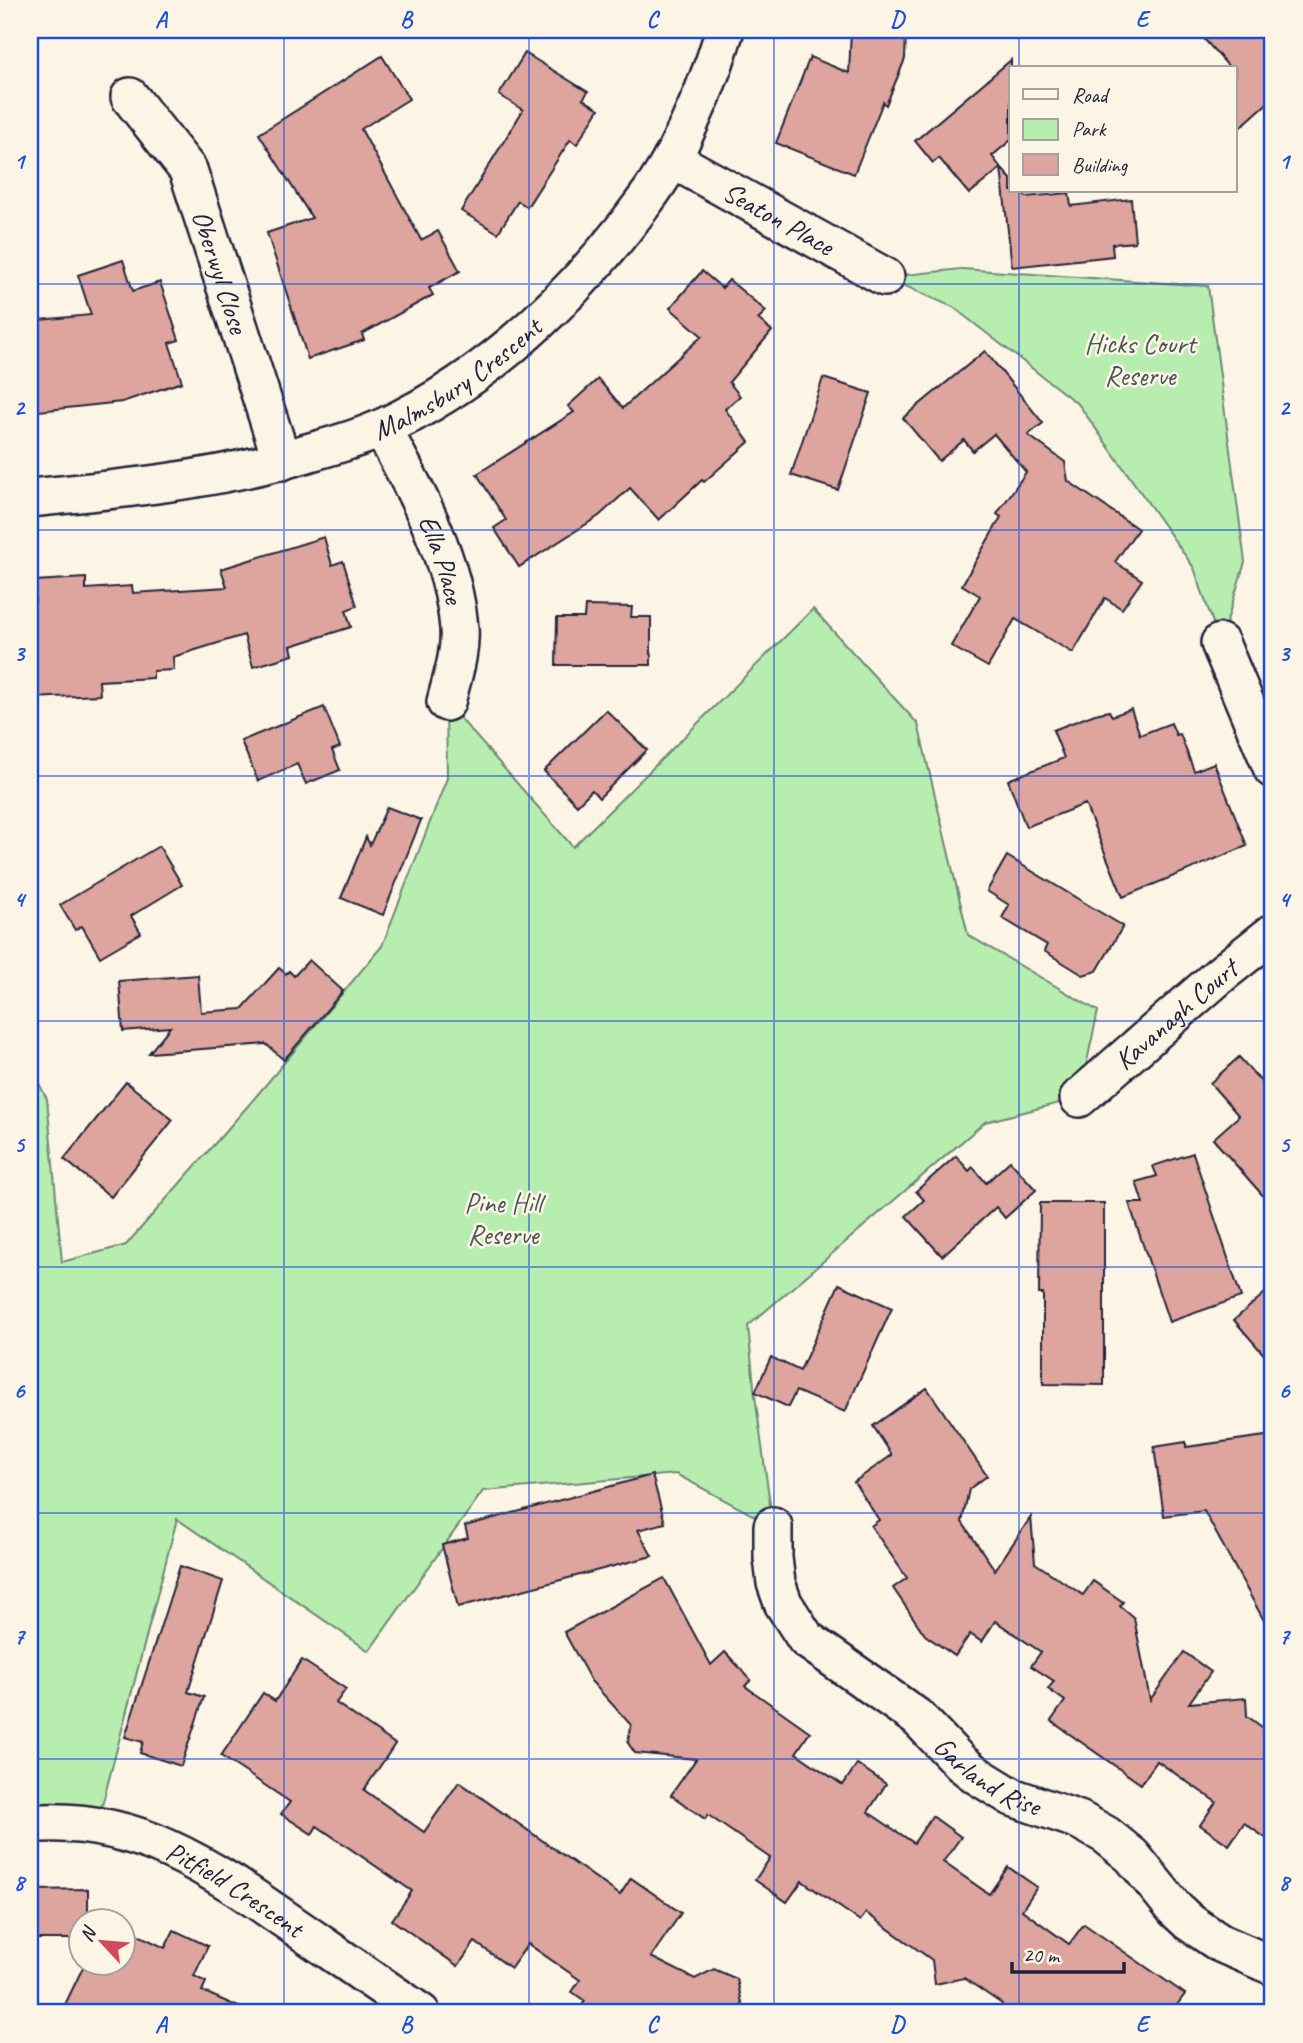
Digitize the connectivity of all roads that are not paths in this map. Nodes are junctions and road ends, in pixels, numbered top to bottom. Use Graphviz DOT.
graph roads {
  1 [pos="725,30"];
  2 [pos="130,97"];
  3 [pos="672,159"];
  4 [pos="885,278"];
  5 [pos="382,428"];
  6 [pos="282,461"];
  7 [pos="30,498"];
  8 [pos="1220,643"];
  9 [pos="446,702"];
  10 [pos="1273,768"];
  11 [pos="1273,933"];
  12 [pos="1079,1098"];
  13 [pos="773,1526"];
  14 [pos="30,1824"];
  15 [pos="1273,1966"];
  16 [pos="421,2013"];
  1 -- 3 [label="street, Malmsbury Crescent"];
  2 -- 6 [label="street, Oberwyl Close"];
  3 -- 4 [label="street, Seaton Place"];
  3 -- 5 [label="street, Malmsbury Crescent"];
  5 -- 6 [label="street, Malmsbury Crescent"];
  5 -- 9 [label="street, Ella Place"];
  6 -- 7 [label="street, Malmsbury Crescent"];
  8 -- 10 [label="street"];
  11 -- 12 [label="street, Kavanagh Court"];
  13 -- 15 [label="street, Garland Rise"];
  14 -- 16 [label="street, Pitfield Crescent"];
}
